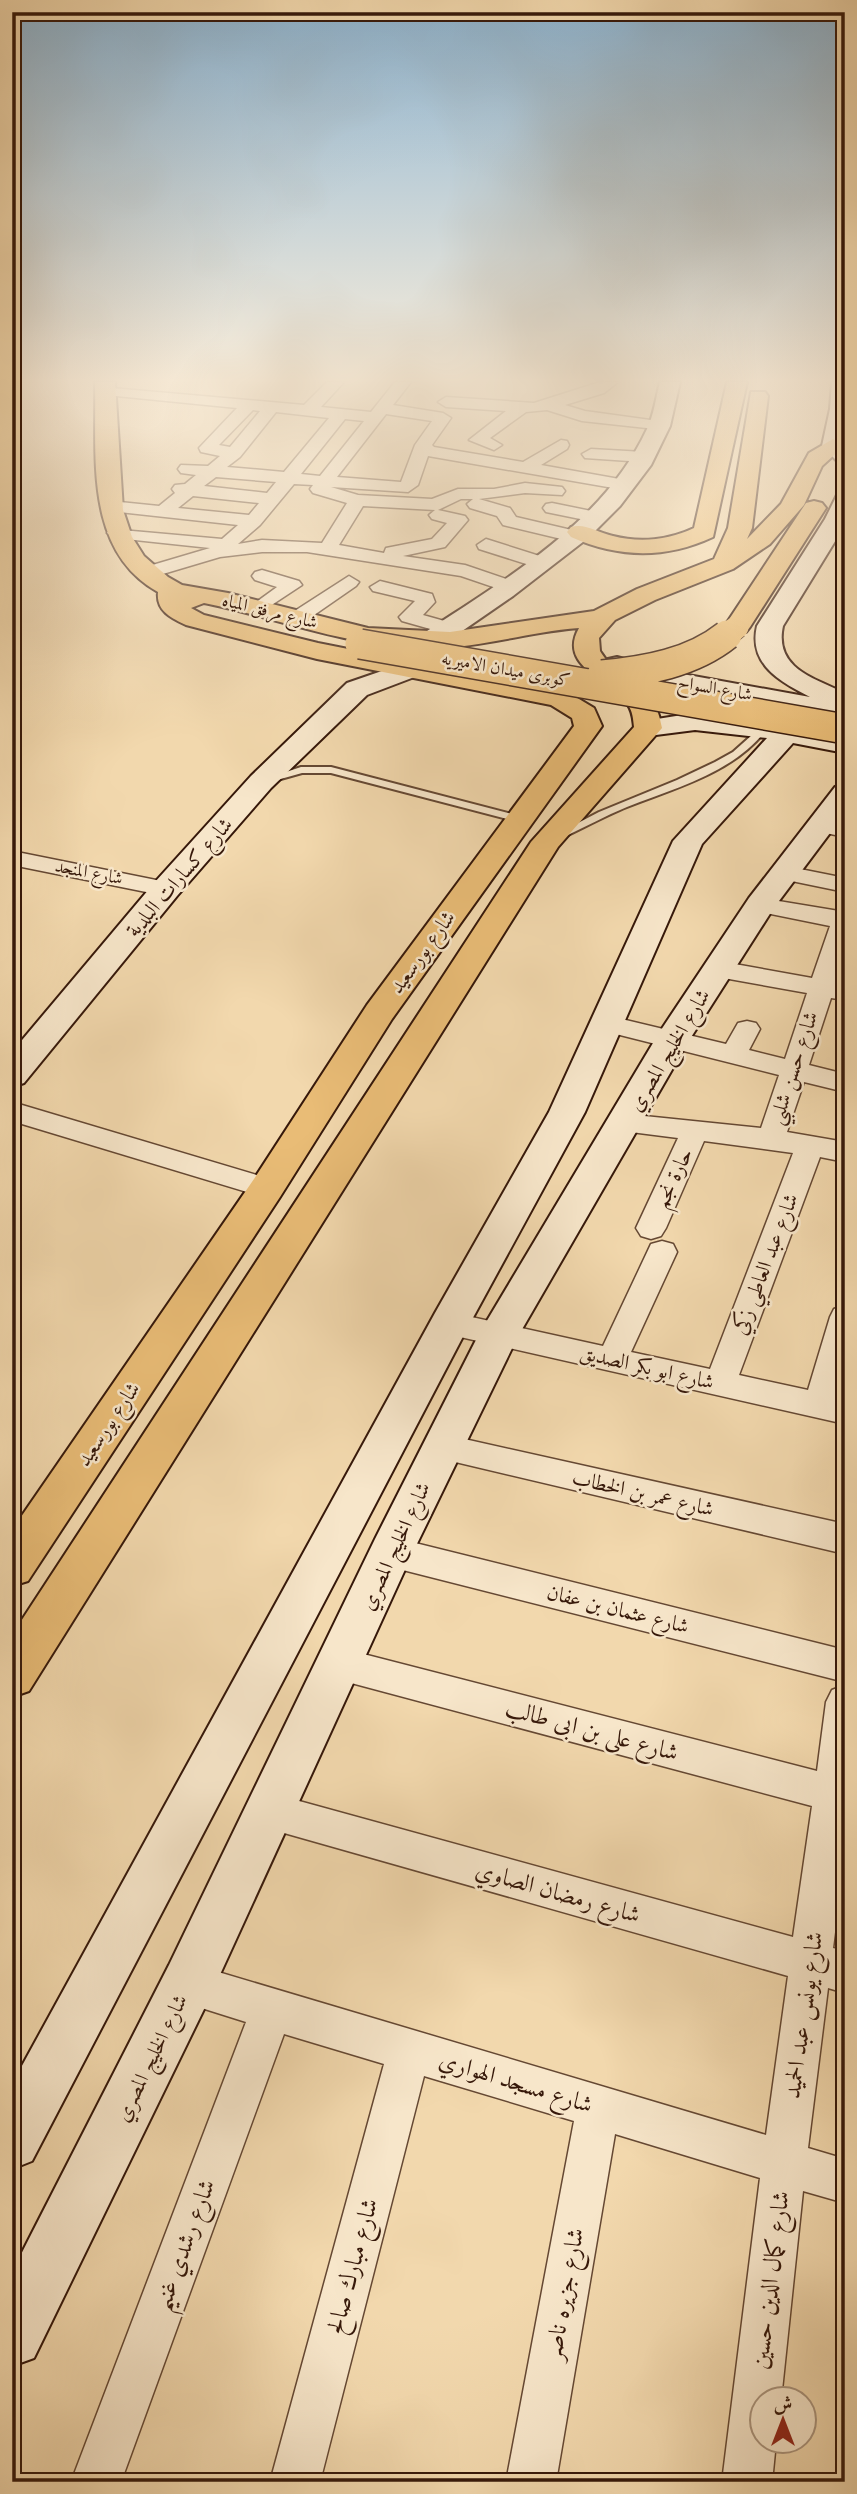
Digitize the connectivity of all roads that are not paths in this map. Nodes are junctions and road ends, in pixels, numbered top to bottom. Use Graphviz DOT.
graph roads {
  1 [pos="110,498"];
  2 [pos="180,498"];
  3 [pos="266,498"];
  4 [pos="351,498"];
  5 [pos="453,498"];
  6 [pos="613,498"];
  7 [pos="712,498"];
  8 [pos="744,498"];
  9 [pos="795,498"];
  10 [pos="818,498"];
  11 [pos="271,499"];
  12 [pos="357,500"];
  13 [pos="476,504"];
  14 [pos="110,506"];
  15 [pos="552,508"];
  16 [pos="442,509"];
  17 [pos="163,511"];
  18 [pos="842,513"];
  19 [pos="254,521"];
  20 [pos="414,528"];
  21 [pos="583,528"];
  22 [pos="116,533"];
  23 [pos="448,535"];
  24 [pos="486,545"];
  25 [pos="223,548"];
  26 [pos="328,548"];
  27 [pos="372,555"];
  28 [pos="542,563"];
  29 [pos="724,564"];
  30 [pos="262,576"];
  31 [pos="159,582"];
  32 [pos="349,582"];
  33 [pos="380,587"];
  34 [pos="511,587"];
  35 [pos="258,608"];
  36 [pos="297,618"];
  37 [pos="598,619"];
  38 [pos="439,634"];
  39 [pos="588,654"];
  40 [pos="360,665"];
  41 [pos="533,673"];
  42 [pos="730,691"];
  43 [pos="845,703"];
  44 [pos="845,711"];
  45 [pos="702,721"];
  46 [pos="648,729"];
  47 [pos="845,729"];
  48 [pos="773,733"];
  49 [pos="845,745"];
  50 [pos="261,782"];
  51 [pos="836,816"];
  52 [pos="519,819"];
  53 [pos="546,842"];
  54 [pos="12,858"];
  55 [pos="845,885"];
  56 [pos="166,889"];
  57 [pos="772,889"];
  58 [pos="845,920"];
  59 [pos="718,969"];
  60 [pos="408,972"];
  61 [pos="460,979"];
  62 [pos="832,990"];
  63 [pos="379,1013"];
  64 [pos="434,1021"];
  65 [pos="609,1024"];
  66 [pos="747,1029"];
  67 [pos="671,1041"];
  68 [pos="733,1056"];
  69 [pos="793,1072"];
  70 [pos="12,1075"];
  71 [pos="845,1083"];
  72 [pos="12,1111"];
  73 [pos="625,1123"];
  74 [pos="696,1129"];
  75 [pos="771,1139"];
  76 [pos="810,1145"];
  77 [pos="845,1152"];
  78 [pos="267,1188"];
  79 [pos="845,1317"];
  80 [pos="449,1324"];
  81 [pos="499,1334"];
  82 [pos="612,1359"];
  83 [pos="720,1383"];
  84 [pos="832,1408"];
  85 [pos="442,1447"];
  86 [pos="845,1539"];
  87 [pos="391,1552"];
  88 [pos="12,1567"];
  89 [pos="340,1664"];
  90 [pos="845,1666"];
  91 [pos="12,1676"];
  92 [pos="845,1702"];
  93 [pos="839,1795"];
  94 [pos="270,1811"];
  95 [pos="828,1967"];
  96 [pos="188,1984"];
  97 [pos="272,2009"];
  98 [pos="409,2050"];
  99 [pos="598,2107"];
  100 [pos="12,2141"];
  101 [pos="784,2162"];
  102 [pos="845,2181"];
  103 [pos="12,2336"];
  104 [pos="96,2482"];
  105 [pos="295,2482"];
  106 [pos="531,2482"];
  107 [pos="747,2482"];
  1 -- 14 [label="main road"];
  2 -- 17 [label="street"];
  3 -- 11 [label="street"];
  4 -- 12 [label="street"];
  5 -- 16 [label="street"];
  6 -- 21 [label="street"];
  7 -- 21 [label="main road"];
  8 -- 29 [label="main road"];
  9 -- 29 [label="main road"];
  10 -- 41 [label="main road, bridge"];
  11 -- 19 [label="street"];
  12 -- 16 [label="street"];
  12 -- 26 [label="street"];
  13 -- 21 [label="street"];
  14 -- 17 [label="street"];
  14 -- 22 [label="main road"];
  15 -- 21 [label="street"];
  16 -- 23 [label="street"];
  17 -- 19 [label="street"];
  18 -- 43 [label="street"];
  19 -- 25 [label="street"];
  20 -- 23 [label="street"];
  21 -- 28 [label="street"];
  22 -- 25 [label="street"];
  22 -- 31 [label="main road"];
  23 -- 27 [label="street"];
  24 -- 28 [label="street"];
  25 -- 26 [label="street"];
  25 -- 31 [label="street"];
  26 -- 27 [label="street"];
  27 -- 34 [label="street"];
  28 -- 34 [label="street"];
  29 -- 37 [label="main road"];
  30 -- 35 [label="street"];
  31 -- 35 [label="main road, شارع مرفق المياه"];
  31 -- 40 [label="main road, شارع بورسعيد"];
  32 -- 36 [label="street"];
  33 -- 38 [label="street"];
  34 -- 38 [label="street"];
  35 -- 36 [label="main road, شارع مرفق المياه"];
  36 -- 38 [label="main road, شارع مرفق المياه"];
  37 -- 38 [label="main road, شارع مرفق المياه"];
  37 -- 39 [label="main road"];
  39 -- 42 [label="street, شارع السواح"];
  39 -- 46 [label="main road"];
  40 -- 41 [label="main road, كوبرى ميدان الاميريه, bridge"];
  40 -- 50 [label="street, شارع كسارات البلدية"];
  40 -- 52 [label="main road, شارع بورسعيد"];
  41 -- 47 [label="main road, كوبرى ميدان الاميريه, bridge"];
  42 -- 44 [label="street, شارع السواح"];
  42 -- 45 [label="street"];
  45 -- 46 [label="street, شارع السواح"];
  45 -- 48 [label="street, شارع السواح"];
  46 -- 53 [label="main road, شارع بورسعيد"];
  48 -- 49 [label="street, شارع السواح"];
  48 -- 53 [label="lane"];
  48 -- 65 [label="street"];
  50 -- 52 [label="lane"];
  50 -- 56 [label="street, شارع كسارات البلدية"];
  51 -- 57 [label="street, شارع الخليج المصري"];
  52 -- 60 [label="main road, شارع بورسعيد"];
  53 -- 61 [label="main road, شارع بورسعيد"];
  54 -- 56 [label="street, شارع المنجد"];
  55 -- 57 [label="street"];
  56 -- 70 [label="street, شارع كسارات البلدية"];
  57 -- 58 [label="street"];
  57 -- 59 [label="street, شارع الخليج المصري"];
  58 -- 62 [label="street, شارع حسن شلبي"];
  59 -- 62 [label="street"];
  59 -- 67 [label="street, شارع الخليج المصري"];
  60 -- 61 [label="main road"];
  60 -- 63 [label="main road, شارع بورسعيد"];
  61 -- 64 [label="main road, شارع بورسعيد"];
  62 -- 69 [label="street, شارع حسن شلبي"];
  63 -- 64 [label="main road"];
  63 -- 78 [label="main road, شارع بورسعيد"];
  64 -- 91 [label="main road, شارع بورسعيد"];
  65 -- 67 [label="street"];
  65 -- 80 [label="street"];
  66 -- 68 [label="street"];
  67 -- 68 [label="street"];
  67 -- 73 [label="street, شارع الخليج المصري"];
  68 -- 69 [label="street"];
  69 -- 71 [label="street"];
  69 -- 75 [label="street, شارع حسن شلبي"];
  72 -- 78 [label="street"];
  73 -- 74 [label="street"];
  73 -- 81 [label="street, شارع الخليج المصري"];
  74 -- 75 [label="street"];
  74 -- 82 [label="street, حارة نجم"];
  75 -- 76 [label="street"];
  76 -- 77 [label="street"];
  76 -- 83 [label="street, شارع عبد العاطي زكي"];
  78 -- 88 [label="main road, شارع بورسعيد"];
  79 -- 84 [label="street"];
  80 -- 81 [label="street, شارع ابو بكر الصديق"];
  80 -- 100 [label="street"];
  81 -- 82 [label="street, شارع ابو بكر الصديق"];
  81 -- 85 [label="street, شارع الخليج المصري"];
  82 -- 83 [label="street, شارع ابو بكر الصديق"];
  83 -- 84 [label="street, شارع ابو بكر الصديق"];
  85 -- 86 [label="street, شارع عمر بن الخطاب"];
  85 -- 87 [label="street, شارع الخليج المصري"];
  87 -- 89 [label="street, شارع الخليج المصري"];
  87 -- 90 [label="street, شارع عثمان بن عفان"];
  89 -- 93 [label="street, شارع على بن ابى طالب"];
  89 -- 94 [label="street, شارع الخليج المصري"];
  92 -- 93 [label="street, شارع يونس عبد الحميد"];
  93 -- 95 [label="street, شارع يونس عبد الحميد"];
  94 -- 95 [label="street, شارع رمضان الصاوي"];
  94 -- 96 [label="street, شارع الخليج المصري"];
  95 -- 101 [label="street, شارع يونس عبد الحميد"];
  96 -- 97 [label="street, شارع مسجد الهواري"];
  96 -- 103 [label="street, شارع الخليج المصري"];
  97 -- 98 [label="street, شارع مسجد الهواري"];
  97 -- 104 [label="street, شارع رشدي غنيم"];
  98 -- 99 [label="street, شارع مسجد الهواري"];
  98 -- 105 [label="street, شارع مبارك صالح"];
  99 -- 101 [label="street, شارع مسجد الهواري"];
  99 -- 106 [label="street, شارع جزيره ناصر"];
  101 -- 102 [label="street, شارع مسجد الهواري"];
  101 -- 107 [label="street, شارع كمال الدين حسين"];
}
